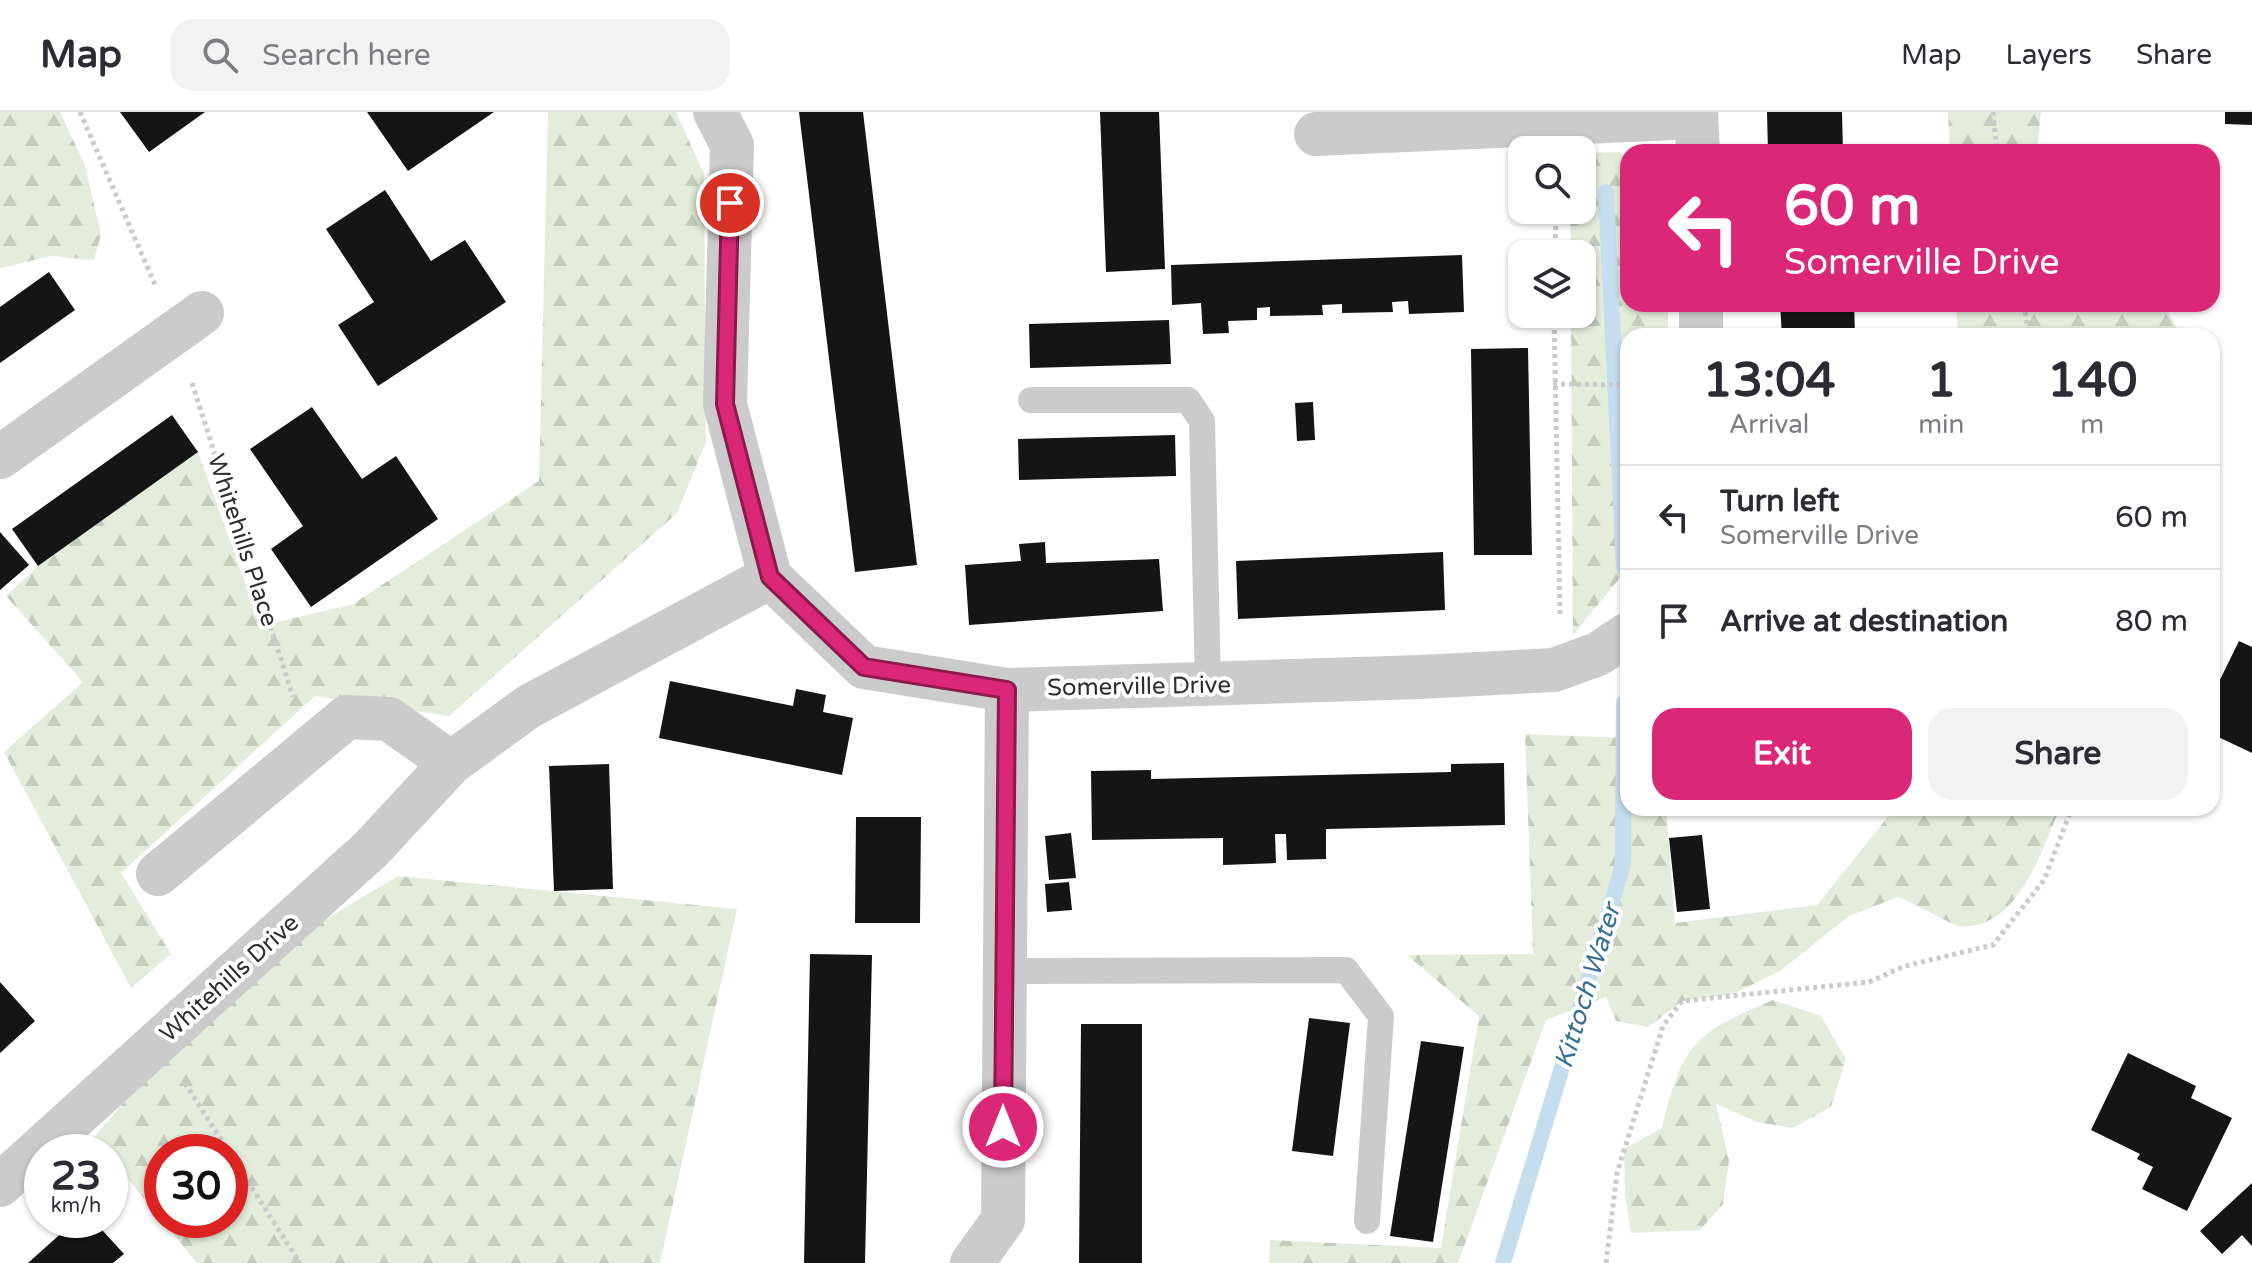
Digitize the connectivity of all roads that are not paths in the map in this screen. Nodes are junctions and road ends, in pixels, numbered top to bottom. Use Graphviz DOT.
graph roads {
  1 [pos="715,112"];
  2 [pos="1697,127"];
  3 [pos="1316,134"];
  4 [pos="188,322"];
  5 [pos="1031,400"];
  6 [pos="0,457"];
  7 [pos="770,577"];
  8 [pos="1620,639"];
  9 [pos="1208,686"];
  10 [pos="1007,690"];
  11 [pos="451,763"];
  12 [pos="158,874"];
  13 [pos="1003,971"];
  14 [pos="0,1185"];
  15 [pos="1367,1221"];
  16 [pos="972,1263"];
  1 -- 7 [label="street"];
  2 -- 3 [label="street"];
  4 -- 6 [label="street"];
  5 -- 9 [label="lane"];
  7 -- 10 [label="street, Somerville Drive"];
  7 -- 11 [label="street, Whitehills Drive"];
  8 -- 9 [label="street, Somerville Drive"];
  9 -- 10 [label="street, Somerville Drive"];
  10 -- 13 [label="street"];
  11 -- 12 [label="street"];
  11 -- 14 [label="street, Whitehills Drive"];
  13 -- 15 [label="lane"];
  13 -- 16 [label="street"];
}
